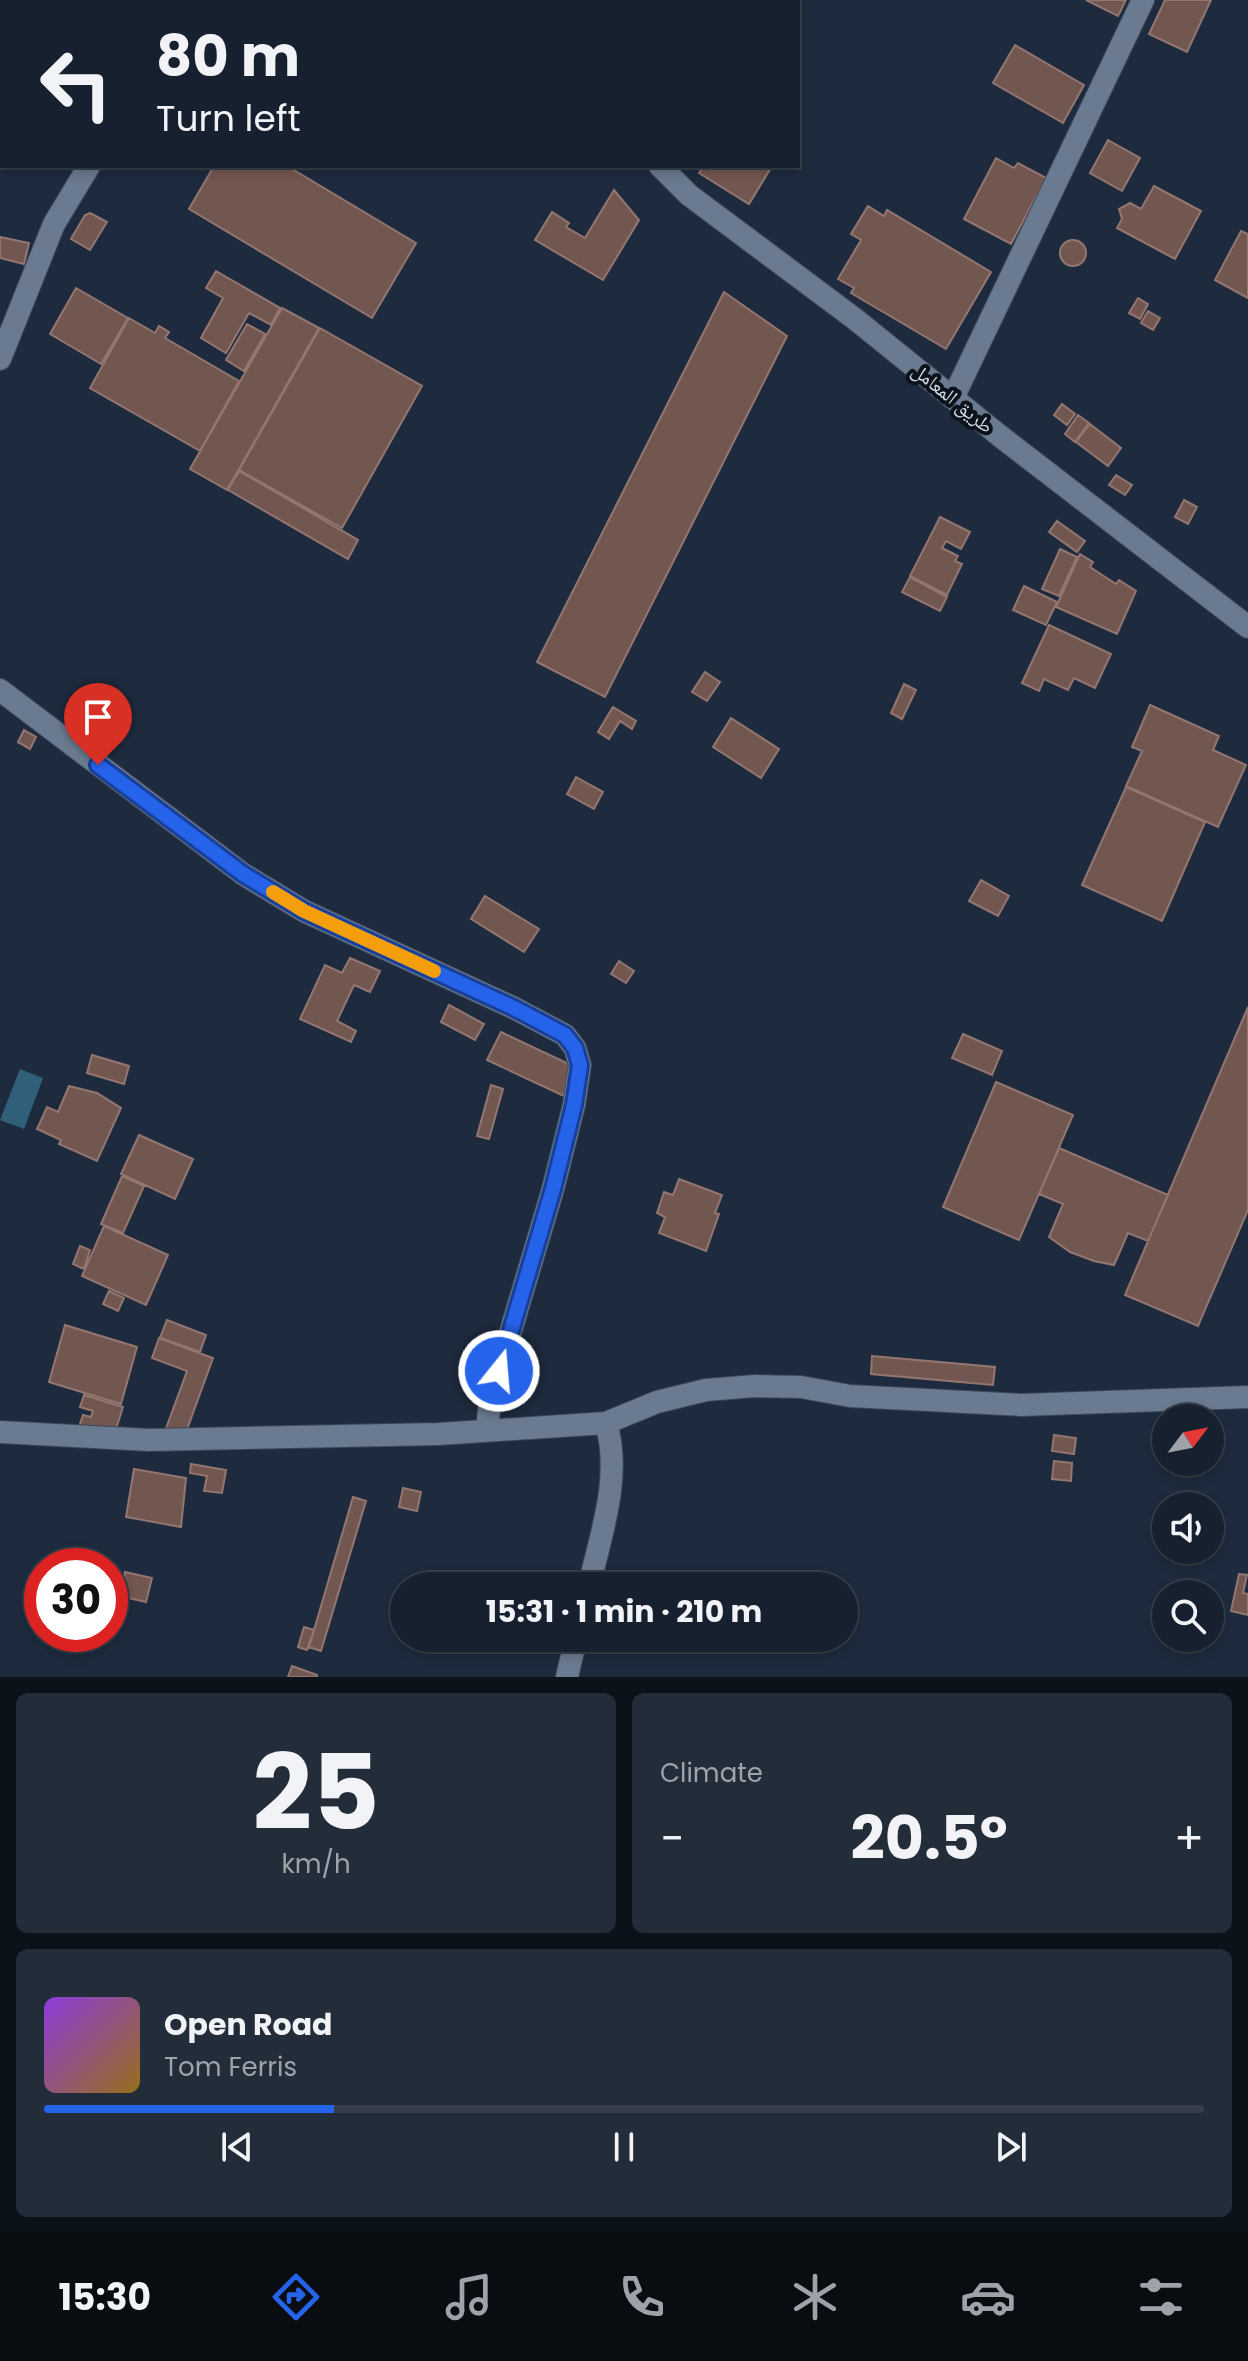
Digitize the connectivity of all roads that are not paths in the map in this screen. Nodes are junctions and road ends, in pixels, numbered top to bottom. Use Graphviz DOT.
graph roads {
  1 [pos="1143,0"];
  2 [pos="88,168"];
  3 [pos="662,168"];
  4 [pos="0,359"];
  5 [pos="953,398"];
  6 [pos="1248,627"];
  7 [pos="0,690"];
  8 [pos="1248,1397"];
  9 [pos="606,1423"];
  10 [pos="487,1429"];
  11 [pos="0,1432"];
  12 [pos="592,1572"];
  13 [pos="573,1652"];
  14 [pos="567,1677"];
  1 -- 5 [label="street"];
  2 -- 4 [label="street"];
  3 -- 5 [label="street, طريق المعامل"];
  5 -- 6 [label="street, طريق المعامل"];
  7 -- 10 [label="street"];
  8 -- 9 [label="street"];
  9 -- 10 [label="street"];
  9 -- 12 [label="street"];
  10 -- 11 [label="street"];
  13 -- 14 [label="street"];
}
